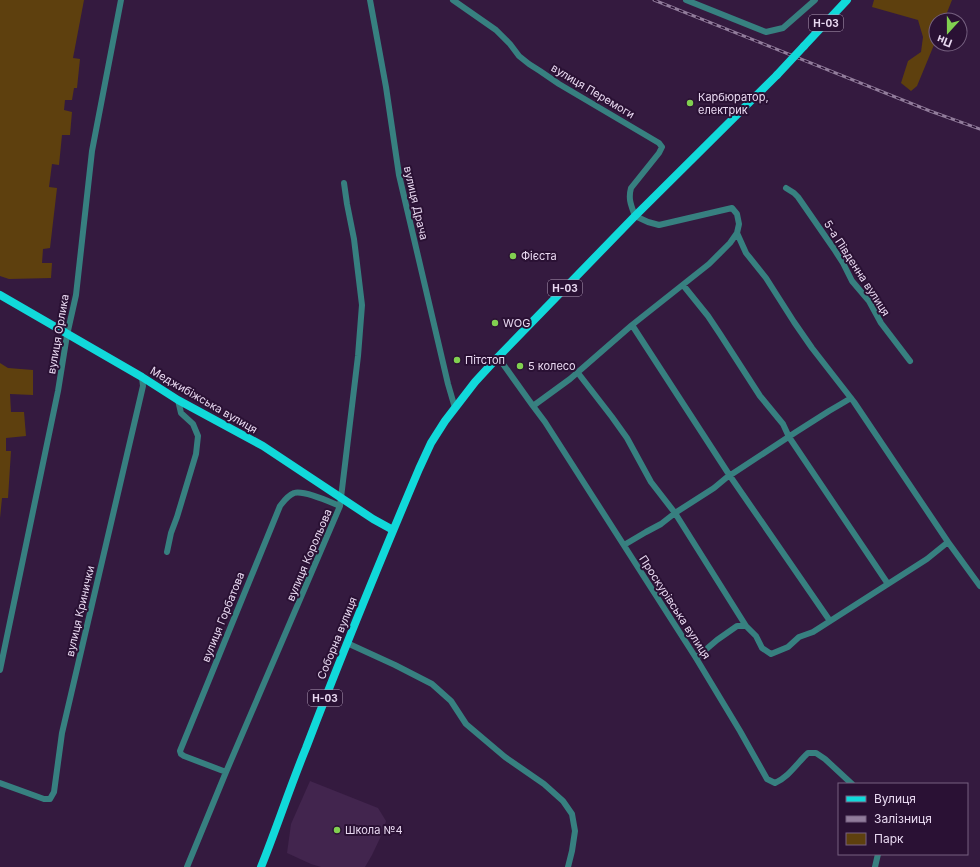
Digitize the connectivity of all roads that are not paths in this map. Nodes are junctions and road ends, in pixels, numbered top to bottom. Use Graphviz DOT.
graph roads {
  1 [pos="121,0"];
  2 [pos="370,0"];
  3 [pos="453,0"];
  4 [pos="686,0"];
  5 [pos="814,0"];
  6 [pos="847,0"];
  7 [pos="344,183"];
  8 [pos="786,188"];
  9 [pos="635,216"];
  10 [pos="737,234"];
  11 [pos="683,285"];
  12 [pos="0,296"];
  13 [pos="632,326"];
  14 [pos="67,334"];
  15 [pos="498,357"];
  16 [pos="910,361"];
  17 [pos="578,372"];
  18 [pos="142,377"];
  19 [pos="851,398"];
  20 [pos="178,400"];
  21 [pos="533,406"];
  22 [pos="455,408"];
  23 [pos="789,437"];
  24 [pos="730,476"];
  25 [pos="341,497"];
  26 [pos="340,506"];
  27 [pos="675,514"];
  28 [pos="393,530"];
  29 [pos="948,542"];
  30 [pos="624,545"];
  31 [pos="167,552"];
  32 [pos="888,584"];
  33 [pos="980,586"];
  34 [pos="830,621"];
  35 [pos="746,626"];
  36 [pos="347,643"];
  37 [pos="696,658"];
  38 [pos="0,670"];
  39 [pos="226,772"];
  40 [pos="0,783"];
  41 [pos="851,783"];
  42 [pos="878,855"];
  43 [pos="187,867"];
  44 [pos="261,867"];
  45 [pos="568,867"];
  46 [pos="875,867"];
  1 -- 14 [label="street, вулиця Орлика"];
  2 -- 22 [label="street, вулиця Драча"];
  3 -- 9 [label="street, вулиця Перемоги"];
  4 -- 5 [label="street"];
  6 -- 9 [label="main road, Н-03, bridge"];
  7 -- 25 [label="street, вулиця Корольова"];
  8 -- 16 [label="street, 5-а Південна вулиця"];
  9 -- 10 [label="street"];
  9 -- 15 [label="main road, Н-03"];
  10 -- 11 [label="street"];
  10 -- 19 [label="street"];
  11 -- 13 [label="street"];
  11 -- 23 [label="street"];
  12 -- 14 [label="main road, Меджибіжська вулиця"];
  13 -- 17 [label="street"];
  13 -- 24 [label="street"];
  14 -- 18 [label="main road, Меджибіжська вулиця"];
  14 -- 38 [label="street, вулиця Орлика"];
  15 -- 21 [label="street, Проскурівська вулиця"];
  15 -- 22 [label="main road, Н-03"];
  17 -- 21 [label="street"];
  17 -- 27 [label="street"];
  18 -- 20 [label="main road, Меджибіжська вулиця"];
  18 -- 40 [label="street, вулиця Кринички"];
  19 -- 23 [label="street"];
  19 -- 29 [label="street"];
  20 -- 25 [label="main road, Меджибіжська вулиця"];
  20 -- 31 [label="street"];
  21 -- 30 [label="street, Проскурівська вулиця"];
  22 -- 28 [label="main road, Н-03"];
  23 -- 24 [label="street"];
  23 -- 32 [label="street"];
  24 -- 27 [label="street"];
  24 -- 34 [label="street"];
  25 -- 26 [label="street, вулиця Корольова"];
  25 -- 28 [label="main road, Меджибіжська вулиця"];
  26 -- 39 [label="street, вулиця Корольова"];
  26 -- 39 [label="street, вулиця Горбатова"];
  27 -- 30 [label="street"];
  27 -- 35 [label="street"];
  28 -- 36 [label="main road, Соборна вулиця / Н-03"];
  29 -- 32 [label="street"];
  29 -- 33 [label="street"];
  30 -- 37 [label="street, Проскурівська вулиця"];
  32 -- 34 [label="street"];
  34 -- 35 [label="street"];
  35 -- 37 [label="street"];
  36 -- 44 [label="main road, Соборна вулиця / Н-03"];
  36 -- 45 [label="street"];
  37 -- 41 [label="street, Проскурівська вулиця"];
  39 -- 43 [label="street, вулиця Корольова"];
  42 -- 46 [label="street"];
}
